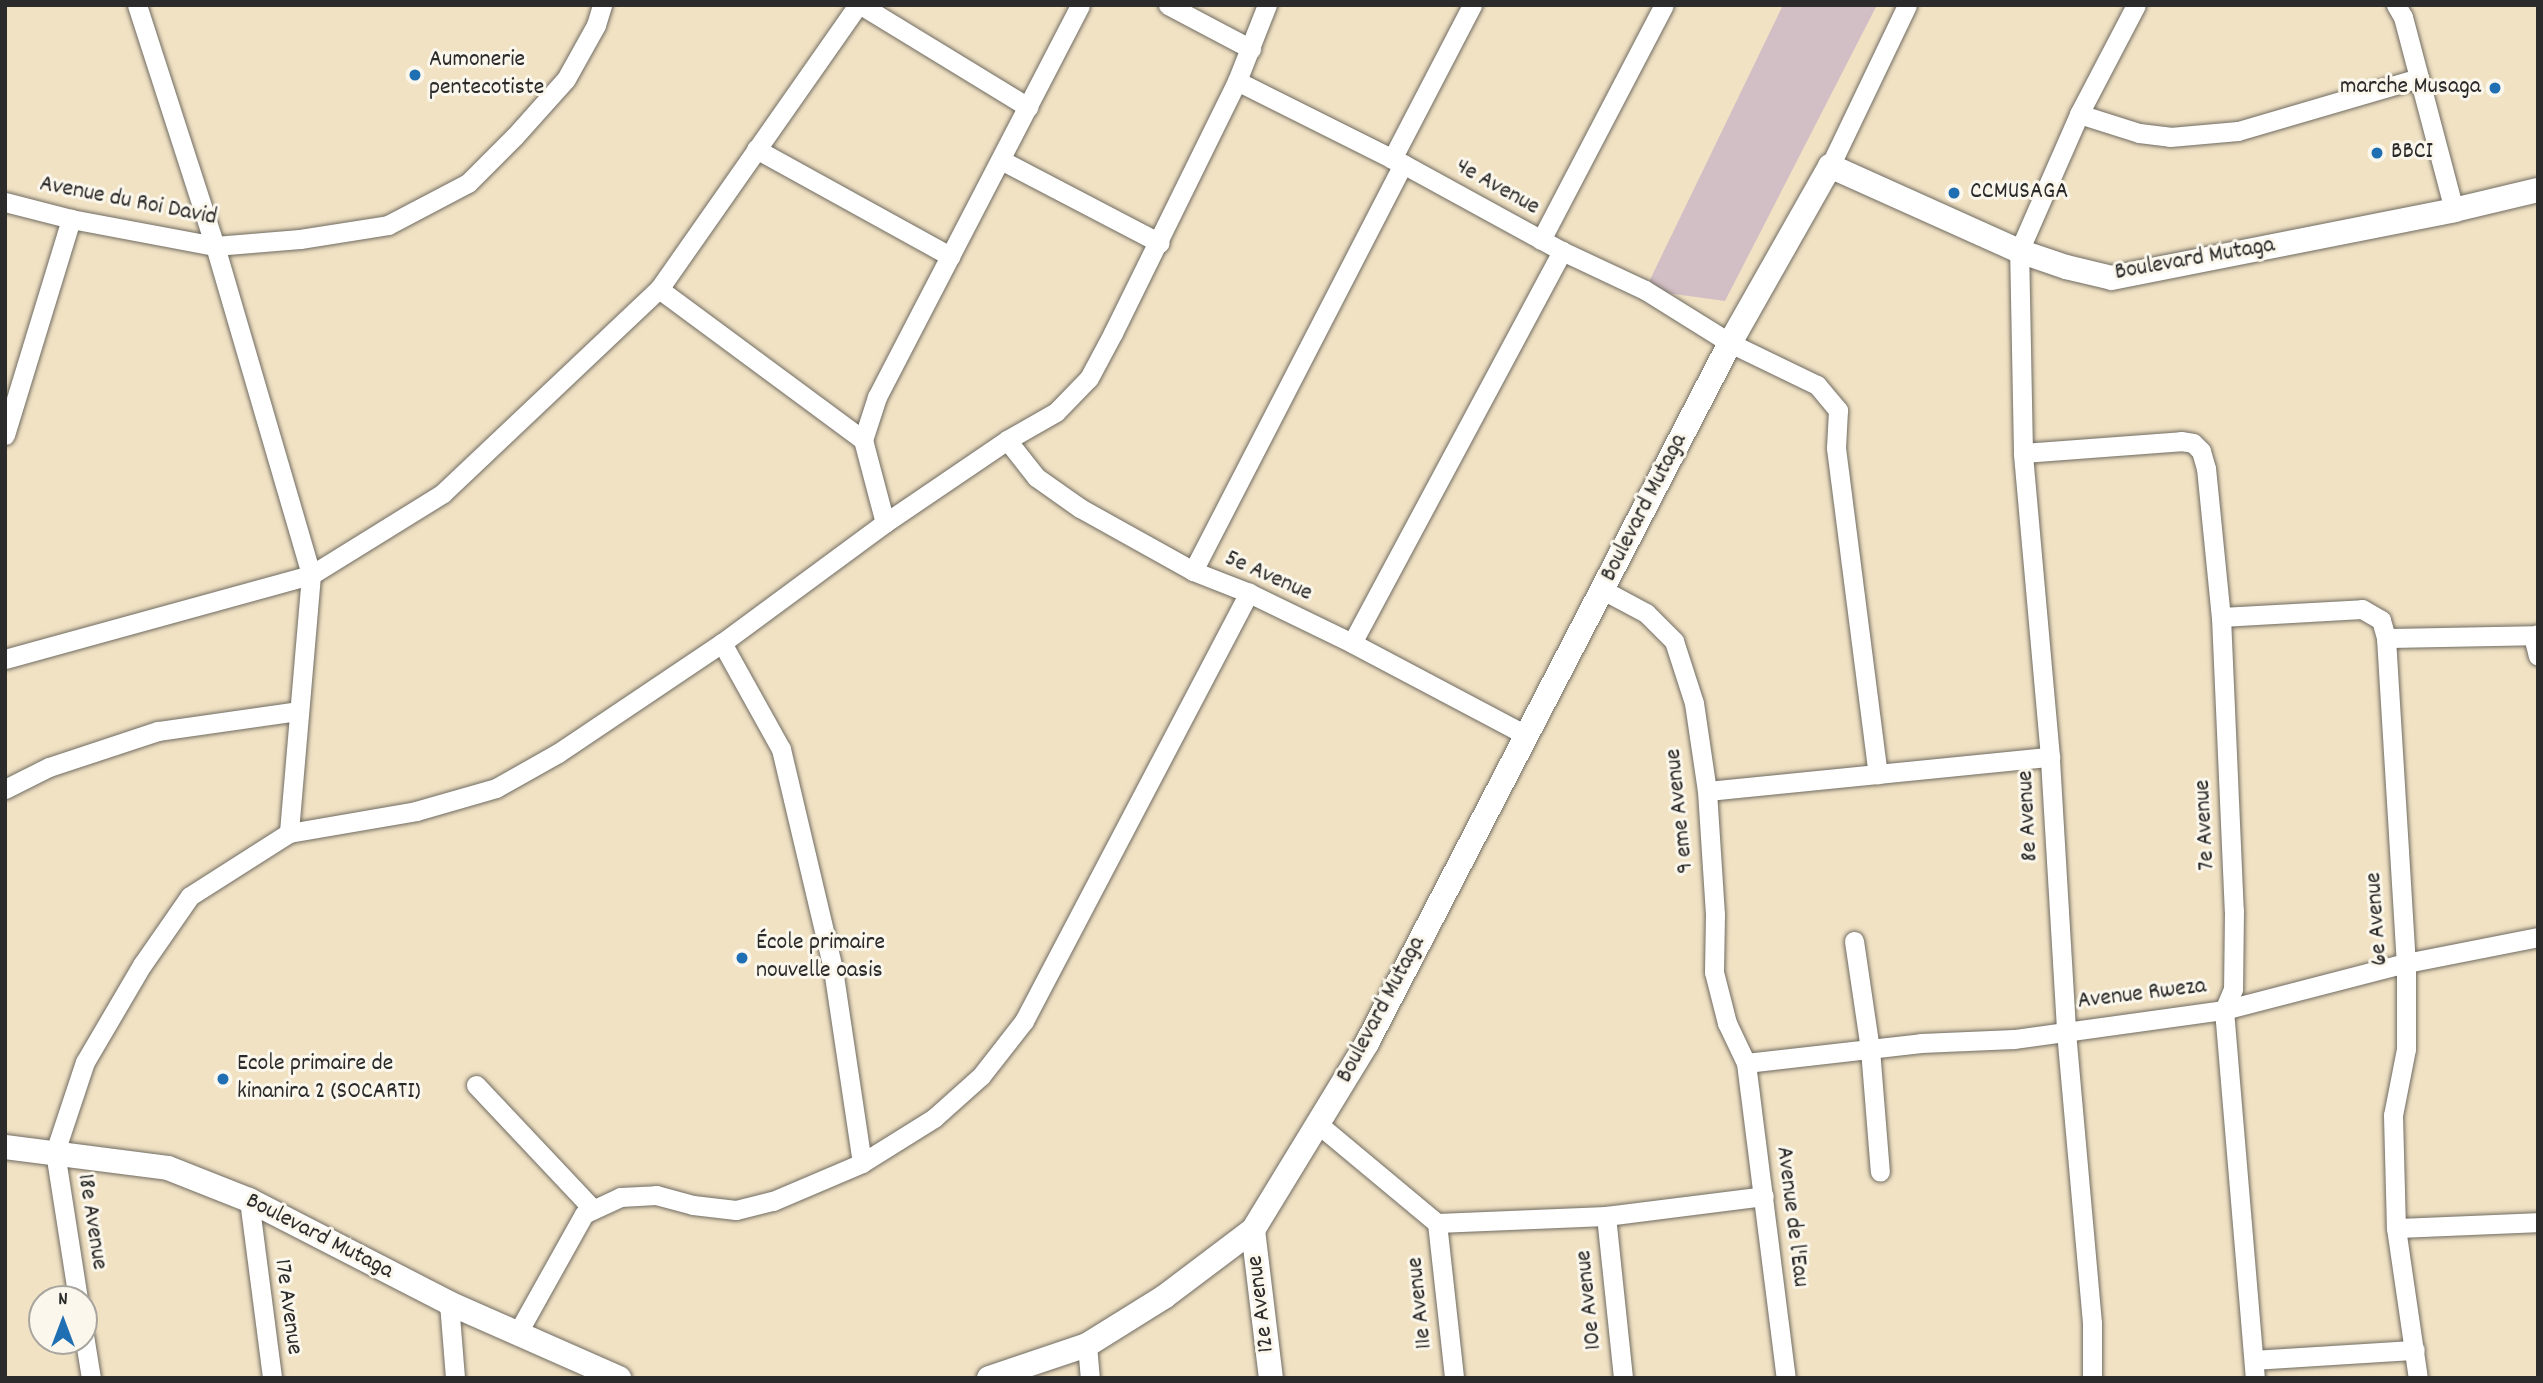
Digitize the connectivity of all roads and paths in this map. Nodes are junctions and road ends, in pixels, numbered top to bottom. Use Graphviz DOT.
graph roads {
  1 [pos="137,5"];
  2 [pos="602,5"];
  3 [pos="859,5"];
  4 [pos="1080,5"];
  5 [pos="1168,5"];
  6 [pos="1267,5"];
  7 [pos="1472,5"];
  8 [pos="1664,5"];
  9 [pos="1907,5"];
  10 [pos="2136,5"];
  11 [pos="2396,5"];
  12 [pos="1251,49"];
  13 [pos="2419,78"];
  14 [pos="1237,81"];
  15 [pos="1028,107"];
  16 [pos="2080,114"];
  17 [pos="756,149"];
  18 [pos="1001,160"];
  19 [pos="1398,161"];
  20 [pos="1830,166"];
  21 [pos="2538,190"];
  22 [pos="5,202"];
  23 [pos="2455,210"];
  24 [pos="71,219"];
  25 [pos="1541,240"];
  26 [pos="1160,243"];
  27 [pos="215,246"];
  28 [pos="1562,251"];
  29 [pos="2019,251"];
  30 [pos="950,256"];
  31 [pos="659,289"];
  32 [pos="1730,343"];
  33 [pos="5,435"];
  34 [pos="863,440"];
  35 [pos="1007,440"];
  36 [pos="2023,453"];
  37 [pos="885,523"];
  38 [pos="1193,570"];
  39 [pos="311,575"];
  40 [pos="1603,590"];
  41 [pos="1249,593"];
  42 [pos="2221,617"];
  43 [pos="2537,634"];
  44 [pos="2386,638"];
  45 [pos="722,643"];
  46 [pos="1352,643"];
  47 [pos="2538,656"];
  48 [pos="5,659"];
  49 [pos="299,711"];
  50 [pos="1526,735"];
  51 [pos="2050,757"];
  52 [pos="1878,774"];
  53 [pos="5,789"];
  54 [pos="1707,791"];
  55 [pos="289,832"];
  56 [pos="2538,937"];
  57 [pos="1854,940"];
  58 [pos="2406,963"];
  59 [pos="2224,1010"];
  60 [pos="2066,1029"];
  61 [pos="1870,1049"];
  62 [pos="1746,1063"];
  63 [pos="476,1084"];
  64 [pos="1318,1124"];
  65 [pos="5,1147"];
  66 [pos="55,1152"];
  67 [pos="862,1163"];
  68 [pos="1880,1172"];
  69 [pos="1763,1196"];
  70 [pos="249,1200"];
  71 [pos="593,1209"];
  72 [pos="1606,1216"];
  73 [pos="2538,1222"];
  74 [pos="1437,1223"];
  75 [pos="2396,1228"];
  76 [pos="1254,1230"];
  77 [pos="76,1285"];
  78 [pos="449,1303"];
  79 [pos="517,1334"];
  80 [pos="1087,1345"];
  81 [pos="2415,1350"];
  82 [pos="87,1355"];
  83 [pos="2255,1369"];
  84 [pos="91,1378"];
  85 [pos="272,1378"];
  86 [pos="455,1378"];
  87 [pos="619,1378"];
  88 [pos="989,1378"];
  89 [pos="1090,1378"];
  90 [pos="1271,1378"];
  91 [pos="1454,1378"];
  92 [pos="1623,1378"];
  93 [pos="1786,1378"];
  94 [pos="2092,1378"];
  95 [pos="2418,1378"];
  1 -- 27 [label="street"];
  2 -- 27 [label="street, Avenue du Roi David"];
  3 -- 15 [label="street"];
  3 -- 17 [label="street"];
  4 -- 15 [label="street"];
  5 -- 12 [label="street"];
  6 -- 12 [label="street"];
  7 -- 19 [label="street"];
  8 -- 25 [label="street"];
  9 -- 20 [label="street"];
  10 -- 16 [label="street"];
  11 -- 13 [label="street"];
  12 -- 14 [label="street"];
  13 -- 16 [label="street"];
  13 -- 23 [label="street"];
  14 -- 19 [label="street, 4e Avenue"];
  14 -- 26 [label="street"];
  15 -- 18 [label="street"];
  16 -- 29 [label="street"];
  17 -- 30 [label="street"];
  17 -- 31 [label="street"];
  18 -- 26 [label="street"];
  18 -- 30 [label="street"];
  19 -- 25 [label="street, 4e Avenue"];
  19 -- 38 [label="street"];
  20 -- 29 [label="street, Boulevard Mutaga"];
  20 -- 32 [label="street, Boulevard Mutaga"];
  21 -- 23 [label="street, Boulevard Mutaga"];
  22 -- 24 [label="street, Avenue du Roi David"];
  23 -- 29 [label="street, Boulevard Mutaga"];
  24 -- 27 [label="street, Avenue du Roi David"];
  24 -- 33 [label="street"];
  25 -- 28 [label="street, 4e Avenue"];
  26 -- 35 [label="street"];
  27 -- 39 [label="street"];
  28 -- 32 [label="street, 4e Avenue"];
  28 -- 46 [label="street"];
  29 -- 36 [label="street, 8e Avenue"];
  30 -- 34 [label="street"];
  31 -- 34 [label="street"];
  31 -- 39 [label="street"];
  32 -- 40 [label="street, Boulevard Mutaga"];
  32 -- 52 [label="street, 4e Avenue"];
  34 -- 37 [label="street"];
  35 -- 37 [label="street"];
  35 -- 38 [label="street, 5e Avenue"];
  36 -- 42 [label="street, 7e Avenue"];
  36 -- 51 [label="street, 8e Avenue"];
  37 -- 45 [label="street"];
  38 -- 41 [label="street, 5e Avenue"];
  39 -- 48 [label="street"];
  39 -- 49 [label="street"];
  40 -- 50 [label="street, Boulevard Mutaga"];
  40 -- 54 [label="street, 9 eme Avenue"];
  41 -- 46 [label="street, 5e Avenue"];
  41 -- 67 [label="street"];
  42 -- 44 [label="street"];
  42 -- 59 [label="street, 7e Avenue"];
  43 -- 44 [label="street"];
  43 -- 47 [label="street"];
  44 -- 58 [label="street, 6e Avenue"];
  45 -- 55 [label="street"];
  45 -- 67 [label="street"];
  46 -- 50 [label="street, 5e Avenue"];
  49 -- 53 [label="street"];
  49 -- 55 [label="street"];
  50 -- 64 [label="street, Boulevard Mutaga"];
  51 -- 52 [label="street"];
  51 -- 60 [label="street, 8e Avenue"];
  52 -- 54 [label="street"];
  54 -- 62 [label="street, 9 eme Avenue"];
  55 -- 66 [label="street"];
  56 -- 58 [label="street, Avenue Rweza"];
  57 -- 61 [label="street"];
  58 -- 59 [label="street, Avenue Rweza"];
  58 -- 75 [label="street, 6e Avenue"];
  59 -- 60 [label="street, Avenue Rweza"];
  59 -- 83 [label="street, 7e Avenue"];
  60 -- 61 [label="street, Avenue Rweza"];
  60 -- 94 [label="street, 8e Avenue"];
  61 -- 62 [label="street, Avenue Rweza"];
  61 -- 68 [label="street"];
  62 -- 69 [label="street, Avenue de l'Eau"];
  63 -- 71 [label="street"];
  64 -- 74 [label="street"];
  64 -- 76 [label="street, Boulevard Mutaga"];
  65 -- 66 [label="street, Boulevard Mutaga"];
  66 -- 70 [label="street, Boulevard Mutaga"];
  66 -- 77 [label="street, 18e Avenue"];
  67 -- 71 [label="street"];
  69 -- 72 [label="street"];
  69 -- 93 [label="street, Avenue de l'Eau"];
  70 -- 78 [label="street, Boulevard Mutaga"];
  70 -- 85 [label="street, 17e Avenue"];
  71 -- 79 [label="street"];
  72 -- 74 [label="street"];
  72 -- 92 [label="street, 10e Avenue"];
  73 -- 75 [label="street"];
  74 -- 91 [label="street, 11e Avenue"];
  75 -- 81 [label="street, 6e Avenue"];
  76 -- 80 [label="street, Boulevard Mutaga"];
  76 -- 90 [label="street, 12e Avenue"];
  78 -- 79 [label="street, Boulevard Mutaga"];
  78 -- 86 [label="street"];
  79 -- 87 [label="street, Boulevard Mutaga"];
  80 -- 88 [label="street, Boulevard Mutaga"];
  80 -- 89 [label="street"];
  81 -- 83 [label="street"];
  81 -- 95 [label="street, 6e Avenue"];
  82 -- 84 [label="street"];
}
